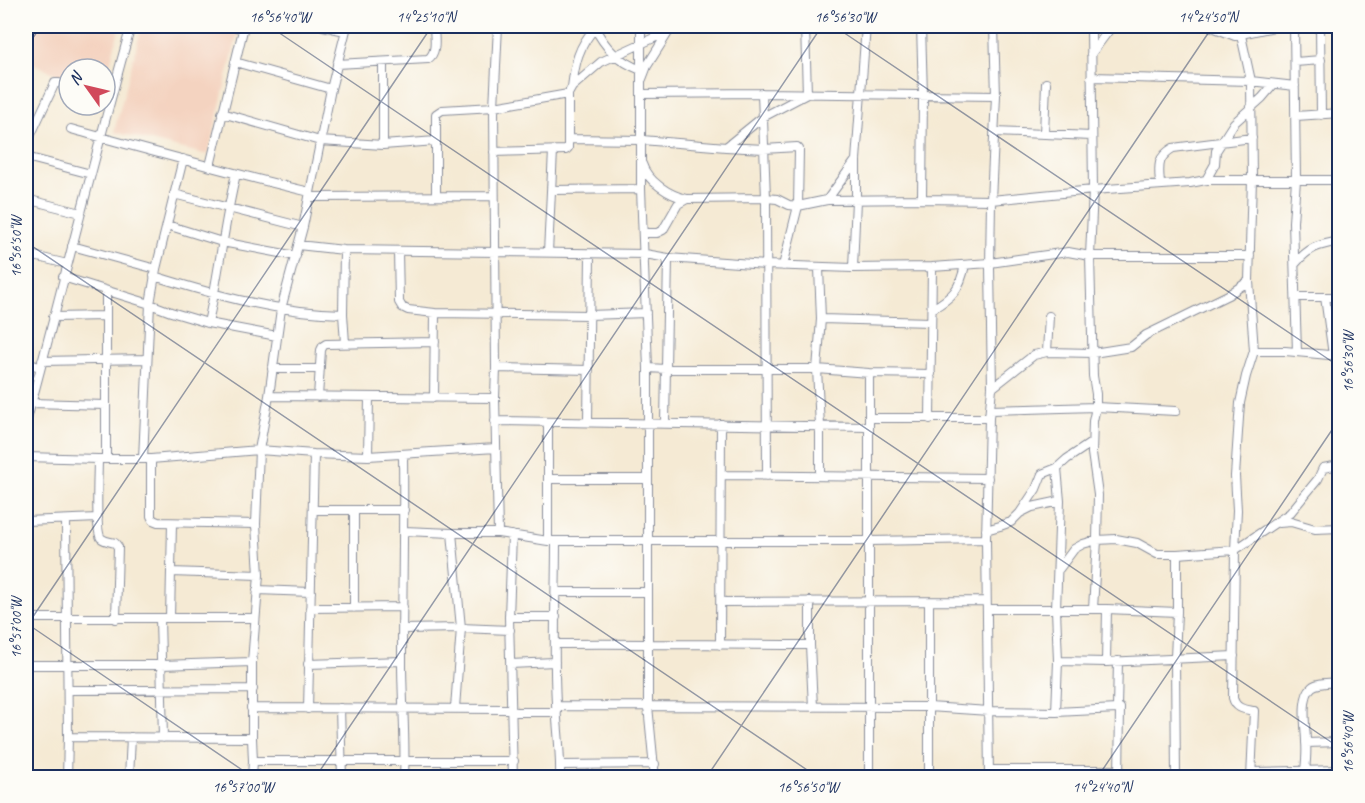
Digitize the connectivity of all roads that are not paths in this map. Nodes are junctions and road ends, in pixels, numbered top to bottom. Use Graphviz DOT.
graph roads {
  1 [pos="131,26"];
  2 [pos="231,26"];
  3 [pos="323,26"];
  4 [pos="434,26"];
  5 [pos="498,26"];
  6 [pos="641,26"];
  7 [pos="678,26"];
  8 [pos="805,26"];
  9 [pos="866,26"];
  10 [pos="921,26"];
  11 [pos="994,26"];
  12 [pos="1033,26"];
  13 [pos="1091,26"];
  14 [pos="1112,26"];
  15 [pos="1188,26"];
  16 [pos="1209,26"];
  17 [pos="1279,26"];
  18 [pos="1294,26"];
  19 [pos="1320,26"];
  20 [pos="244,27"];
  21 [pos="595,27"];
  22 [pos="346,28"];
  23 [pos="1240,30"];
  24 [pos="669,31"];
  25 [pos="640,45"];
  26 [pos="1091,54"];
  27 [pos="614,55"];
  28 [pos="1321,60"];
  29 [pos="235,62"];
  30 [pos="383,62"];
  31 [pos="1295,62"];
  32 [pos="337,64"];
  33 [pos="117,69"];
  34 [pos="641,70"];
  35 [pos="1091,77"];
  36 [pos="1251,81"];
  37 [pos="57,82"];
  38 [pos="641,82"];
  39 [pos="1046,83"];
  40 [pos="1274,84"];
  41 [pos="1295,86"];
  42 [pos="331,89"];
  43 [pos="571,90"];
  44 [pos="762,93"];
  45 [pos="641,94"];
  46 [pos="807,94"];
  47 [pos="862,94"];
  48 [pos="923,95"];
  49 [pos="996,96"];
  50 [pos="494,107"];
  51 [pos="1252,107"];
  52 [pos="222,113"];
  53 [pos="1340,113"];
  54 [pos="1322,115"];
  55 [pos="1296,116"];
  56 [pos="104,117"];
  57 [pos="763,117"];
  58 [pos="71,129"];
  59 [pos="995,132"];
  60 [pos="1044,134"];
  61 [pos="1092,136"];
  62 [pos="100,137"];
  63 [pos="1252,138"];
  64 [pos="568,139"];
  65 [pos="642,140"];
  66 [pos="320,141"];
  67 [pos="436,141"];
  68 [pos="1222,141"];
  69 [pos="26,145"];
  70 [pos="383,145"];
  71 [pos="726,147"];
  72 [pos="764,149"];
  73 [pos="553,151"];
  74 [pos="494,152"];
  75 [pos="26,157"];
  76 [pos="183,159"];
  77 [pos="856,160"];
  78 [pos="642,161"];
  79 [pos="210,166"];
  80 [pos="91,174"];
  81 [pos="236,174"];
  82 [pos="1252,179"];
  83 [pos="1206,180"];
  84 [pos="1296,180"];
  85 [pos="1340,180"];
  86 [pos="1160,184"];
  87 [pos="641,189"];
  88 [pos="552,190"];
  89 [pos="1093,190"];
  90 [pos="174,194"];
  91 [pos="309,194"];
  92 [pos="436,195"];
  93 [pos="494,196"];
  94 [pos="766,198"];
  95 [pos="26,199"];
  96 [pos="687,199"];
  97 [pos="922,199"];
  98 [pos="827,200"];
  99 [pos="856,200"];
  100 [pos="991,200"];
  101 [pos="798,206"];
  102 [pos="228,208"];
  103 [pos="81,213"];
  104 [pos="167,225"];
  105 [pos="303,227"];
  106 [pos="644,233"];
  107 [pos="1340,241"];
  108 [pos="222,242"];
  109 [pos="298,245"];
  110 [pos="72,246"];
  111 [pos="344,250"];
  112 [pos="398,250"];
  113 [pos="494,251"];
  114 [pos="548,252"];
  115 [pos="26,254"];
  116 [pos="590,254"];
  117 [pos="645,254"];
  118 [pos="296,256"];
  119 [pos="1090,256"];
  120 [pos="1250,256"];
  121 [pos="668,258"];
  122 [pos="990,263"];
  123 [pos="67,264"];
  124 [pos="1295,264"];
  125 [pos="965,265"];
  126 [pos="766,266"];
  127 [pos="783,266"];
  128 [pos="932,267"];
  129 [pos="819,268"];
  130 [pos="853,268"];
  131 [pos="155,273"];
  132 [pos="63,277"];
  133 [pos="1250,281"];
  134 [pos="106,291"];
  135 [pos="214,295"];
  136 [pos="1296,297"];
  137 [pos="1325,297"];
  138 [pos="1340,297"];
  139 [pos="150,304"];
  140 [pos="281,309"];
  141 [pos="932,309"];
  142 [pos="435,313"];
  143 [pos="646,313"];
  144 [pos="343,314"];
  145 [pos="496,314"];
  146 [pos="589,315"];
  147 [pos="106,316"];
  148 [pos="1049,316"];
  149 [pos="53,317"];
  150 [pos="820,319"];
  151 [pos="932,322"];
  152 [pos="208,323"];
  153 [pos="277,336"];
  154 [pos="435,342"];
  155 [pos="345,343"];
  156 [pos="1254,351"];
  157 [pos="1047,352"];
  158 [pos="1297,352"];
  159 [pos="1093,353"];
  160 [pos="1336,356"];
  161 [pos="147,359"];
  162 [pos="106,360"];
  163 [pos="26,363"];
  164 [pos="41,364"];
  165 [pos="648,368"];
  166 [pos="272,369"];
  167 [pos="320,369"];
  168 [pos="496,369"];
  169 [pos="666,369"];
  170 [pos="767,369"];
  171 [pos="817,369"];
  172 [pos="588,370"];
  173 [pos="869,373"];
  174 [pos="931,374"];
  175 [pos="992,388"];
  176 [pos="269,396"];
  177 [pos="318,397"];
  178 [pos="369,397"];
  179 [pos="434,398"];
  180 [pos="495,398"];
  181 [pos="31,404"];
  182 [pos="106,405"];
  183 [pos="1096,407"];
  184 [pos="1176,411"];
  185 [pos="989,414"];
  186 [pos="930,419"];
  187 [pos="495,421"];
  188 [pos="548,422"];
  189 [pos="588,422"];
  190 [pos="26,423"];
  191 [pos="648,423"];
  192 [pos="665,423"];
  193 [pos="869,423"];
  194 [pos="721,424"];
  195 [pos="766,425"];
  196 [pos="820,426"];
  197 [pos="1091,443"];
  198 [pos="496,448"];
  199 [pos="258,450"];
  200 [pos="314,454"];
  201 [pos="403,455"];
  202 [pos="26,456"];
  203 [pos="368,456"];
  204 [pos="102,459"];
  205 [pos="147,459"];
  206 [pos="1340,465"];
  207 [pos="1057,468"];
  208 [pos="721,475"];
  209 [pos="767,476"];
  210 [pos="820,476"];
  211 [pos="869,477"];
  212 [pos="988,478"];
  213 [pos="548,479"];
  214 [pos="648,479"];
  215 [pos="1060,501"];
  216 [pos="313,510"];
  217 [pos="354,510"];
  218 [pos="404,510"];
  219 [pos="1020,513"];
  220 [pos="98,518"];
  221 [pos="66,520"];
  222 [pos="26,521"];
  223 [pos="172,523"];
  224 [pos="256,524"];
  225 [pos="1276,524"];
  226 [pos="1340,528"];
  227 [pos="404,531"];
  228 [pos="452,533"];
  229 [pos="498,533"];
  230 [pos="986,534"];
  231 [pos="512,535"];
  232 [pos="722,540"];
  233 [pos="1097,540"];
  234 [pos="552,541"];
  235 [pos="649,541"];
  236 [pos="869,541"];
  237 [pos="1235,550"];
  238 [pos="1177,554"];
  239 [pos="1059,569"];
  240 [pos="171,572"];
  241 [pos="259,575"];
  242 [pos="257,590"];
  243 [pos="311,592"];
  244 [pos="556,592"];
  245 [pos="648,592"];
  246 [pos="810,601"];
  247 [pos="721,602"];
  248 [pos="869,602"];
  249 [pos="929,602"];
  250 [pos="987,605"];
  251 [pos="403,607"];
  252 [pos="310,608"];
  253 [pos="354,608"];
  254 [pos="1056,609"];
  255 [pos="1093,609"];
  256 [pos="1107,609"];
  257 [pos="1178,612"];
  258 [pos="556,616"];
  259 [pos="509,617"];
  260 [pos="26,618"];
  261 [pos="66,618"];
  262 [pos="160,618"];
  263 [pos="170,618"];
  264 [pos="255,618"];
  265 [pos="116,619"];
  266 [pos="461,628"];
  267 [pos="403,629"];
  268 [pos="510,630"];
  269 [pos="649,643"];
  270 [pos="555,644"];
  271 [pos="720,645"];
  272 [pos="810,645"];
  273 [pos="1234,656"];
  274 [pos="1175,658"];
  275 [pos="402,661"];
  276 [pos="1058,661"];
  277 [pos="1118,661"];
  278 [pos="252,662"];
  279 [pos="555,662"];
  280 [pos="1106,662"];
  281 [pos="308,664"];
  282 [pos="510,664"];
  283 [pos="26,665"];
  284 [pos="67,665"];
  285 [pos="161,665"];
  286 [pos="1340,682"];
  287 [pos="162,688"];
  288 [pos="253,689"];
  289 [pos="68,690"];
  290 [pos="648,706"];
  291 [pos="813,707"];
  292 [pos="929,707"];
  293 [pos="251,708"];
  294 [pos="340,708"];
  295 [pos="403,708"];
  296 [pos="455,708"];
  297 [pos="869,708"];
  298 [pos="1117,708"];
  299 [pos="308,709"];
  300 [pos="557,709"];
  301 [pos="511,710"];
  302 [pos="989,711"];
  303 [pos="1056,712"];
  304 [pos="131,737"];
  305 [pos="68,738"];
  306 [pos="163,738"];
  307 [pos="252,738"];
  308 [pos="1340,742"];
  309 [pos="1306,743"];
  310 [pos="342,760"];
  311 [pos="405,760"];
  312 [pos="514,760"];
  313 [pos="253,761"];
  314 [pos="655,764"];
  315 [pos="561,765"];
  316 [pos="1340,770"];
  317 [pos="1305,771"];
  318 [pos="989,774"];
  319 [pos="1118,774"];
  320 [pos="1251,775"];
  321 [pos="67,777"];
  322 [pos="129,777"];
  323 [pos="252,777"];
  324 [pos="342,777"];
  325 [pos="404,777"];
  326 [pos="513,777"];
  327 [pos="560,777"];
  328 [pos="655,777"];
  329 [pos="869,777"];
  330 [pos="929,777"];
  331 [pos="1176,777"];
  1 -- 33 [label="street"];
  2 -- 20 [label="street"];
  3 -- 22 [label="street"];
  4 -- 30 [label="street"];
  5 -- 50 [label="street"];
  6 -- 25 [label="street"];
  7 -- 24 [label="street"];
  8 -- 46 [label="street"];
  9 -- 47 [label="street"];
  10 -- 48 [label="street"];
  11 -- 49 [label="street"];
  12 -- 13 [label="street"];
  13 -- 14 [label="street"];
  13 -- 26 [label="street"];
  14 -- 15 [label="street"];
  14 -- 26 [label="street"];
  16 -- 23 [label="street"];
  17 -- 23 [label="street"];
  18 -- 31 [label="street"];
  19 -- 28 [label="street"];
  20 -- 29 [label="street"];
  21 -- 27 [label="street"];
  21 -- 43 [label="street"];
  22 -- 32 [label="street"];
  23 -- 36 [label="street"];
  24 -- 25 [label="street"];
  24 -- 38 [label="street"];
  25 -- 27 [label="street"];
  25 -- 34 [label="street"];
  26 -- 35 [label="street"];
  27 -- 34 [label="street"];
  27 -- 43 [label="street"];
  28 -- 31 [label="street"];
  28 -- 54 [label="street"];
  29 -- 42 [label="street"];
  29 -- 52 [label="street"];
  30 -- 32 [label="street"];
  30 -- 70 [label="street"];
  31 -- 41 [label="street"];
  32 -- 42 [label="street"];
  34 -- 38 [label="street"];
  35 -- 36 [label="street"];
  35 -- 61 [label="street"];
  36 -- 40 [label="street"];
  36 -- 51 [label="street"];
  37 -- 69 [label="street"];
  38 -- 45 [label="street"];
  39 -- 60 [label="street"];
  40 -- 41 [label="street"];
  40 -- 51 [label="street"];
  41 -- 55 [label="street"];
  42 -- 66 [label="street"];
  43 -- 50 [label="street"];
  43 -- 64 [label="street"];
  44 -- 45 [label="street"];
  44 -- 46 [label="street"];
  44 -- 57 [label="street"];
  45 -- 65 [label="street"];
  46 -- 47 [label="street"];
  46 -- 57 [label="street"];
  47 -- 48 [label="street"];
  47 -- 77 [label="street"];
  48 -- 49 [label="street"];
  48 -- 97 [label="street"];
  49 -- 59 [label="street"];
  50 -- 67 [label="street"];
  50 -- 74 [label="street"];
  51 -- 63 [label="street"];
  51 -- 68 [label="street"];
  52 -- 66 [label="street"];
  52 -- 79 [label="street"];
  53 -- 54 [label="street"];
  54 -- 55 [label="street"];
  55 -- 84 [label="street"];
  56 -- 62 [label="street"];
  57 -- 71 [label="street"];
  57 -- 72 [label="street"];
  58 -- 62 [label="street"];
  59 -- 60 [label="street"];
  59 -- 100 [label="street"];
  60 -- 61 [label="street"];
  61 -- 89 [label="street"];
  62 -- 76 [label="street"];
  62 -- 80 [label="street"];
  63 -- 68 [label="street"];
  63 -- 82 [label="street"];
  64 -- 65 [label="street"];
  64 -- 73 [label="street"];
  65 -- 71 [label="street"];
  65 -- 78 [label="street"];
  66 -- 70 [label="street"];
  66 -- 91 [label="street"];
  67 -- 70 [label="street"];
  67 -- 92 [label="street"];
  68 -- 83 [label="street"];
  68 -- 86 [label="street"];
  71 -- 72 [label="street"];
  72 -- 94 [label="street"];
  72 -- 101 [label="street"];
  73 -- 74 [label="street"];
  73 -- 88 [label="street"];
  74 -- 93 [label="street"];
  75 -- 80 [label="street"];
  76 -- 79 [label="street"];
  76 -- 90 [label="street"];
  77 -- 98 [label="street"];
  77 -- 99 [label="street"];
  78 -- 87 [label="street"];
  78 -- 96 [label="street"];
  79 -- 81 [label="street"];
  80 -- 103 [label="street"];
  81 -- 91 [label="street"];
  81 -- 102 [label="street"];
  82 -- 83 [label="street"];
  82 -- 84 [label="street"];
  82 -- 120 [label="street"];
  83 -- 86 [label="street"];
  84 -- 85 [label="street"];
  84 -- 124 [label="street"];
  86 -- 89 [label="street"];
  87 -- 88 [label="street"];
  87 -- 106 [label="street"];
  88 -- 114 [label="street"];
  89 -- 100 [label="street"];
  89 -- 119 [label="street"];
  90 -- 102 [label="street"];
  90 -- 104 [label="street"];
  91 -- 92 [label="street"];
  91 -- 105 [label="street"];
  92 -- 93 [label="street"];
  93 -- 113 [label="street"];
  94 -- 96 [label="street"];
  94 -- 101 [label="street"];
  94 -- 126 [label="street"];
  95 -- 103 [label="street"];
  96 -- 106 [label="street"];
  97 -- 99 [label="street"];
  97 -- 100 [label="street"];
  98 -- 99 [label="street"];
  98 -- 101 [label="street"];
  99 -- 130 [label="street"];
  100 -- 122 [label="street"];
  101 -- 127 [label="street"];
  102 -- 105 [label="street"];
  102 -- 108 [label="street"];
  103 -- 110 [label="street"];
  104 -- 108 [label="street"];
  104 -- 131 [label="street"];
  105 -- 109 [label="street"];
  106 -- 117 [label="street"];
  107 -- 124 [label="street"];
  108 -- 118 [label="street"];
  108 -- 135 [label="street"];
  109 -- 111 [label="street"];
  109 -- 118 [label="street"];
  110 -- 123 [label="street"];
  110 -- 131 [label="street"];
  111 -- 112 [label="street"];
  111 -- 144 [label="street"];
  112 -- 113 [label="street"];
  112 -- 142 [label="street"];
  113 -- 114 [label="street"];
  113 -- 145 [label="street"];
  114 -- 116 [label="street"];
  115 -- 123 [label="street"];
  116 -- 117 [label="street"];
  116 -- 146 [label="street"];
  117 -- 121 [label="street"];
  117 -- 143 [label="street"];
  118 -- 140 [label="street"];
  119 -- 120 [label="street"];
  119 -- 122 [label="street"];
  119 -- 159 [label="street"];
  120 -- 133 [label="street"];
  121 -- 126 [label="street"];
  121 -- 169 [label="street"];
  122 -- 125 [label="street"];
  122 -- 175 [label="street"];
  123 -- 132 [label="street"];
  124 -- 136 [label="street"];
  125 -- 128 [label="street"];
  125 -- 141 [label="street"];
  126 -- 127 [label="street"];
  126 -- 170 [label="street"];
  127 -- 129 [label="street"];
  128 -- 130 [label="street"];
  128 -- 141 [label="street"];
  129 -- 130 [label="street"];
  129 -- 150 [label="street"];
  131 -- 135 [label="street"];
  131 -- 139 [label="street"];
  132 -- 134 [label="street"];
  132 -- 149 [label="street"];
  133 -- 156 [label="street"];
  133 -- 159 [label="street"];
  134 -- 139 [label="street"];
  134 -- 147 [label="street"];
  135 -- 140 [label="street"];
  135 -- 152 [label="street"];
  136 -- 137 [label="street"];
  136 -- 158 [label="street"];
  137 -- 138 [label="street"];
  137 -- 160 [label="street"];
  139 -- 152 [label="street"];
  139 -- 161 [label="street"];
  140 -- 144 [label="street"];
  140 -- 153 [label="street"];
  141 -- 151 [label="street"];
  142 -- 145 [label="street"];
  142 -- 154 [label="street"];
  143 -- 146 [label="street"];
  143 -- 165 [label="street"];
  144 -- 155 [label="street"];
  145 -- 146 [label="street"];
  145 -- 168 [label="street"];
  146 -- 172 [label="street"];
  147 -- 149 [label="street"];
  147 -- 162 [label="street"];
  148 -- 157 [label="street"];
  149 -- 164 [label="street"];
  150 -- 151 [label="street"];
  150 -- 171 [label="street"];
  151 -- 174 [label="street"];
  152 -- 153 [label="street"];
  153 -- 166 [label="street"];
  154 -- 155 [label="street"];
  154 -- 179 [label="street"];
  155 -- 167 [label="street"];
  156 -- 158 [label="street"];
  156 -- 237 [label="street"];
  157 -- 159 [label="street"];
  157 -- 175 [label="street"];
  158 -- 160 [label="street"];
  159 -- 183 [label="street"];
  161 -- 162 [label="street"];
  161 -- 205 [label="street"];
  162 -- 164 [label="street"];
  162 -- 182 [label="street"];
  163 -- 164 [label="street"];
  164 -- 181 [label="street"];
  165 -- 169 [label="street"];
  165 -- 191 [label="street"];
  166 -- 167 [label="street"];
  166 -- 176 [label="street"];
  167 -- 177 [label="street"];
  168 -- 172 [label="street"];
  168 -- 180 [label="street"];
  169 -- 170 [label="street"];
  169 -- 192 [label="street"];
  170 -- 171 [label="street"];
  170 -- 195 [label="street"];
  171 -- 173 [label="street"];
  171 -- 196 [label="street"];
  172 -- 189 [label="street"];
  173 -- 174 [label="street"];
  173 -- 193 [label="street"];
  174 -- 186 [label="street"];
  175 -- 185 [label="street"];
  176 -- 177 [label="street"];
  176 -- 199 [label="street"];
  177 -- 178 [label="street"];
  178 -- 179 [label="street"];
  178 -- 203 [label="street"];
  179 -- 180 [label="street"];
  180 -- 187 [label="street"];
  181 -- 182 [label="street"];
  181 -- 190 [label="street"];
  182 -- 204 [label="street"];
  183 -- 184 [label="street"];
  183 -- 185 [label="street"];
  183 -- 197 [label="street"];
  185 -- 186 [label="street"];
  185 -- 212 [label="street"];
  186 -- 193 [label="street"];
  187 -- 188 [label="street"];
  187 -- 198 [label="street"];
  188 -- 189 [label="street"];
  188 -- 213 [label="street"];
  189 -- 191 [label="street"];
  191 -- 192 [label="street"];
  191 -- 214 [label="street"];
  192 -- 194 [label="street"];
  193 -- 196 [label="street"];
  193 -- 211 [label="street"];
  194 -- 195 [label="street"];
  194 -- 208 [label="street"];
  195 -- 196 [label="street"];
  195 -- 209 [label="street"];
  196 -- 210 [label="street"];
  197 -- 207 [label="street"];
  197 -- 233 [label="street"];
  198 -- 201 [label="street"];
  198 -- 229 [label="street"];
  199 -- 200 [label="street"];
  199 -- 205 [label="street"];
  199 -- 224 [label="street"];
  200 -- 203 [label="street"];
  200 -- 216 [label="street"];
  201 -- 203 [label="street"];
  201 -- 218 [label="street"];
  202 -- 204 [label="street"];
  204 -- 205 [label="street"];
  204 -- 220 [label="street"];
  205 -- 223 [label="street"];
  206 -- 225 [label="street"];
  207 -- 215 [label="street"];
  207 -- 219 [label="street"];
  208 -- 209 [label="street"];
  208 -- 232 [label="street"];
  209 -- 210 [label="street"];
  210 -- 211 [label="street"];
  211 -- 212 [label="street"];
  211 -- 236 [label="street"];
  212 -- 230 [label="street"];
  213 -- 214 [label="street"];
  213 -- 234 [label="street"];
  214 -- 235 [label="street"];
  215 -- 219 [label="street"];
  215 -- 239 [label="street"];
  216 -- 217 [label="street"];
  216 -- 243 [label="street"];
  217 -- 218 [label="street"];
  217 -- 253 [label="street"];
  218 -- 227 [label="street"];
  219 -- 230 [label="street"];
  220 -- 221 [label="street"];
  220 -- 265 [label="street"];
  221 -- 222 [label="street"];
  221 -- 261 [label="street"];
  223 -- 224 [label="street"];
  223 -- 240 [label="street"];
  224 -- 241 [label="street"];
  225 -- 226 [label="street"];
  225 -- 237 [label="street"];
  227 -- 228 [label="street"];
  227 -- 251 [label="street"];
  228 -- 229 [label="street"];
  228 -- 266 [label="street"];
  229 -- 231 [label="street"];
  230 -- 236 [label="street"];
  230 -- 250 [label="street"];
  231 -- 234 [label="street"];
  231 -- 259 [label="street"];
  232 -- 235 [label="street"];
  232 -- 236 [label="street"];
  232 -- 247 [label="street"];
  233 -- 238 [label="street"];
  233 -- 239 [label="street"];
  233 -- 255 [label="street"];
  234 -- 235 [label="street"];
  234 -- 244 [label="street"];
  235 -- 245 [label="street"];
  236 -- 248 [label="street"];
  237 -- 238 [label="street"];
  237 -- 273 [label="street"];
  238 -- 257 [label="street"];
  239 -- 254 [label="street"];
  240 -- 241 [label="street"];
  240 -- 263 [label="street"];
  241 -- 242 [label="street"];
  242 -- 243 [label="street"];
  242 -- 264 [label="street"];
  243 -- 252 [label="street"];
  244 -- 245 [label="street"];
  244 -- 258 [label="street"];
  245 -- 269 [label="street"];
  246 -- 247 [label="street"];
  246 -- 248 [label="street"];
  246 -- 272 [label="street"];
  247 -- 271 [label="street"];
  248 -- 249 [label="street"];
  248 -- 297 [label="street"];
  249 -- 250 [label="street"];
  249 -- 292 [label="street"];
  250 -- 254 [label="street"];
  250 -- 302 [label="street"];
  251 -- 253 [label="street"];
  251 -- 267 [label="street"];
  252 -- 253 [label="street"];
  252 -- 281 [label="street"];
  254 -- 255 [label="street"];
  254 -- 276 [label="street"];
  255 -- 256 [label="street"];
  256 -- 257 [label="street"];
  256 -- 280 [label="street"];
  257 -- 274 [label="street"];
  258 -- 259 [label="street"];
  258 -- 270 [label="street"];
  259 -- 268 [label="street"];
  260 -- 261 [label="street"];
  261 -- 265 [label="street"];
  261 -- 284 [label="street"];
  262 -- 263 [label="street"];
  262 -- 265 [label="street"];
  262 -- 285 [label="street"];
  263 -- 264 [label="street"];
  264 -- 278 [label="street"];
  266 -- 267 [label="street"];
  266 -- 268 [label="street"];
  266 -- 296 [label="street"];
  267 -- 275 [label="street"];
  268 -- 282 [label="street"];
  269 -- 270 [label="street"];
  269 -- 271 [label="street"];
  269 -- 290 [label="street"];
  270 -- 279 [label="street"];
  271 -- 272 [label="street"];
  272 -- 291 [label="street"];
  273 -- 274 [label="street"];
  273 -- 320 [label="street"];
  274 -- 277 [label="street"];
  274 -- 331 [label="street"];
  275 -- 281 [label="street"];
  275 -- 295 [label="street"];
  276 -- 280 [label="street"];
  276 -- 303 [label="street"];
  277 -- 280 [label="street"];
  277 -- 298 [label="street"];
  278 -- 285 [label="street"];
  278 -- 288 [label="street"];
  279 -- 282 [label="street"];
  279 -- 300 [label="street"];
  281 -- 299 [label="street"];
  282 -- 301 [label="street"];
  283 -- 284 [label="street"];
  284 -- 285 [label="street"];
  284 -- 289 [label="street"];
  285 -- 287 [label="street"];
  286 -- 309 [label="street"];
  287 -- 288 [label="street"];
  287 -- 289 [label="street"];
  287 -- 306 [label="street"];
  288 -- 293 [label="street"];
  289 -- 305 [label="street"];
  290 -- 291 [label="street"];
  290 -- 300 [label="street"];
  290 -- 314 [label="street"];
  291 -- 297 [label="street"];
  292 -- 297 [label="street"];
  292 -- 302 [label="street"];
  292 -- 330 [label="street"];
  293 -- 299 [label="street"];
  293 -- 307 [label="street"];
  294 -- 295 [label="street"];
  294 -- 299 [label="street"];
  294 -- 310 [label="street"];
  295 -- 296 [label="street"];
  295 -- 311 [label="street"];
  296 -- 301 [label="street"];
  297 -- 329 [label="street"];
  298 -- 303 [label="street"];
  298 -- 319 [label="street"];
  300 -- 301 [label="street"];
  300 -- 315 [label="street"];
  301 -- 312 [label="street"];
  302 -- 303 [label="street"];
  302 -- 318 [label="street"];
  304 -- 305 [label="street"];
  304 -- 306 [label="street"];
  304 -- 322 [label="street"];
  305 -- 321 [label="street"];
  306 -- 307 [label="street"];
  307 -- 313 [label="street"];
  308 -- 309 [label="street"];
  309 -- 317 [label="street"];
  310 -- 311 [label="street"];
  310 -- 313 [label="street"];
  310 -- 324 [label="street"];
  311 -- 312 [label="street"];
  311 -- 325 [label="street"];
  312 -- 326 [label="street"];
  313 -- 323 [label="street"];
  314 -- 315 [label="street"];
  314 -- 328 [label="street"];
  315 -- 327 [label="street"];
  316 -- 317 [label="street"];
  317 -- 320 [label="street"];
  318 -- 319 [label="street"];
}
